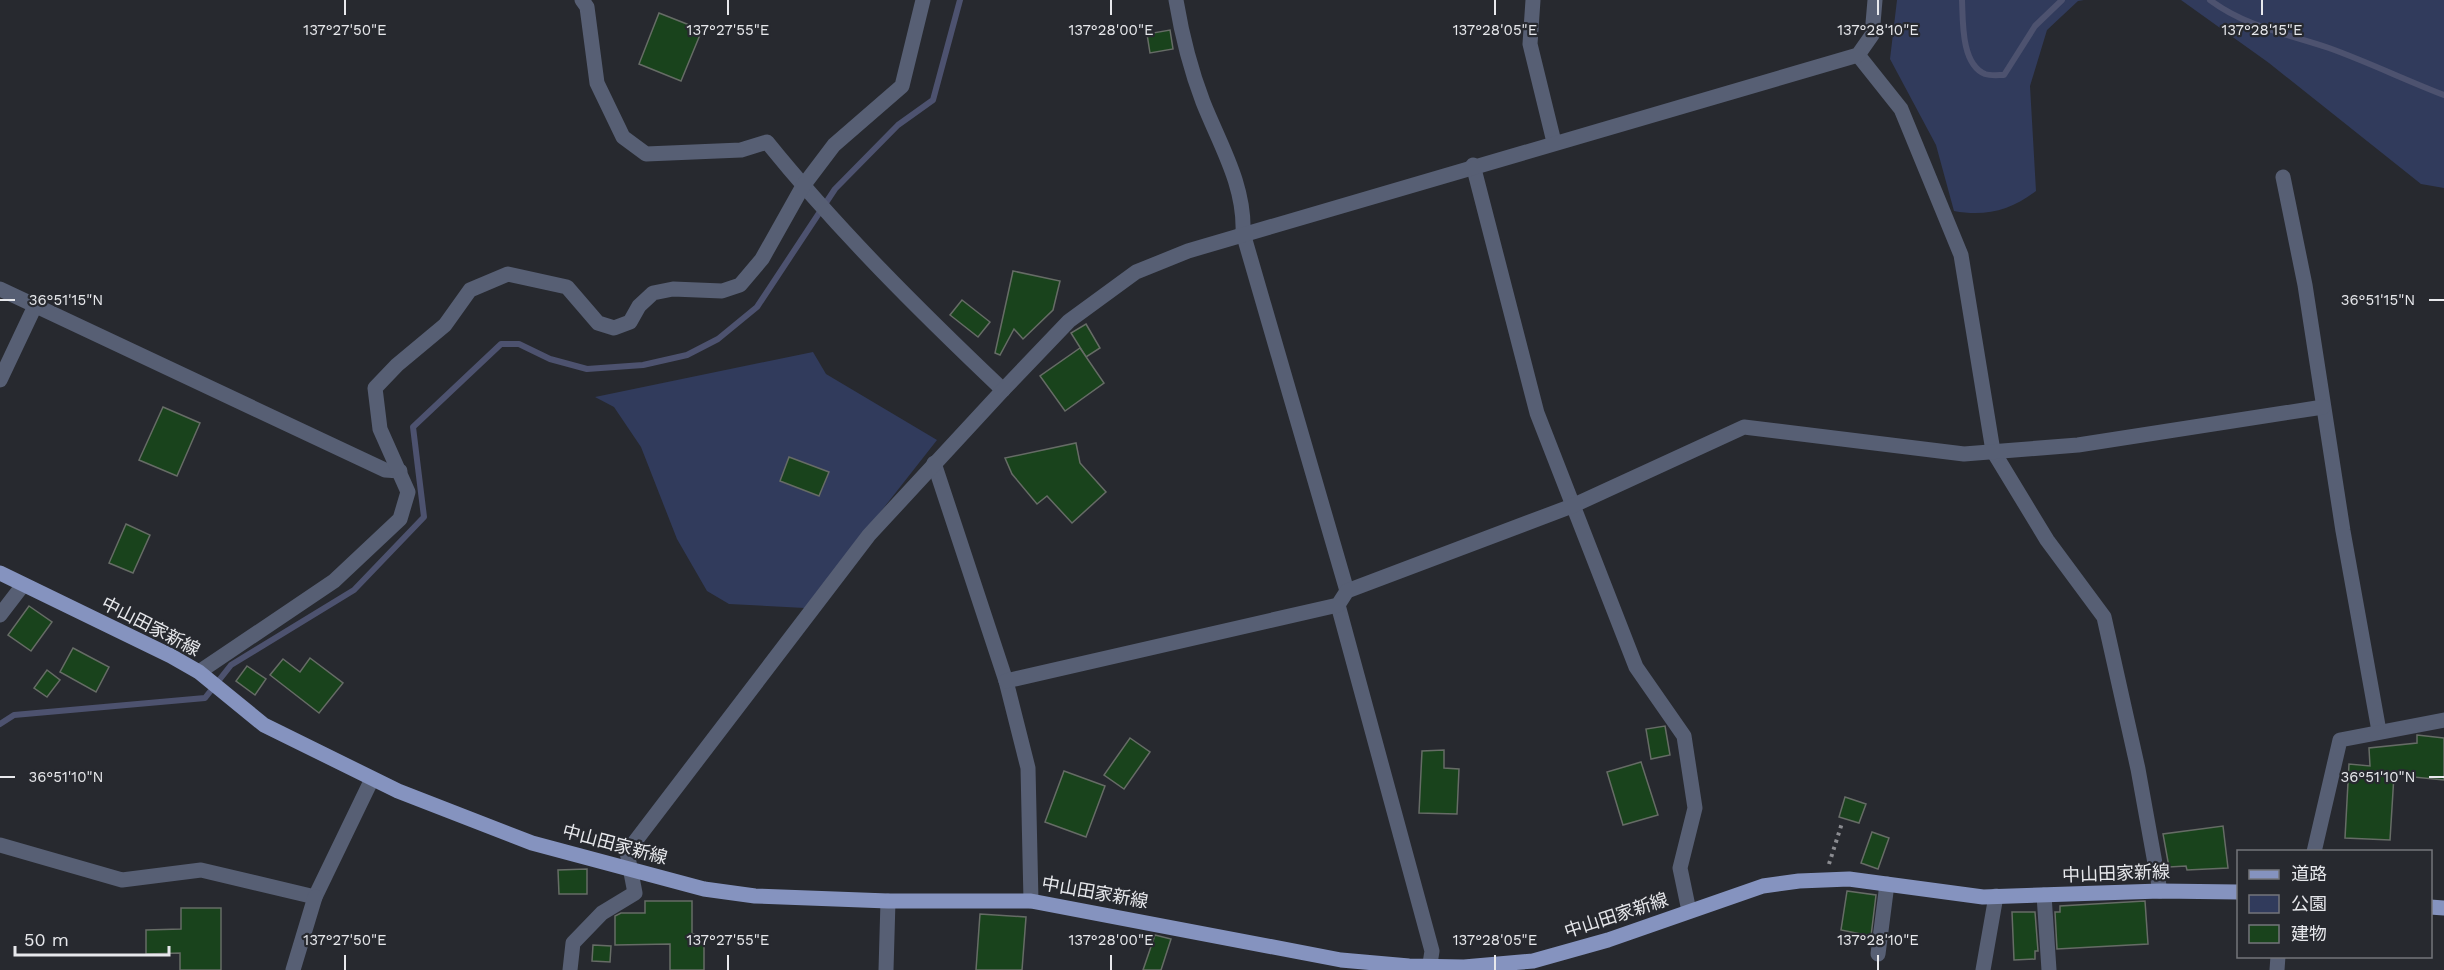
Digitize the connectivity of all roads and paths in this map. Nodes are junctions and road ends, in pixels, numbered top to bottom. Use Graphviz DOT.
graph roads {
  1 [pos="582,0"];
  2 [pos="922,0"];
  3 [pos="1176,0"];
  4 [pos="1533,0"];
  5 [pos="1875,0"];
  6 [pos="1858,55"];
  7 [pos="1554,142"];
  8 [pos="1473,165"];
  9 [pos="2283,177"];
  10 [pos="803,186"];
  11 [pos="1243,233"];
  12 [pos="0,289"];
  13 [pos="34,306"];
  14 [pos="0,380"];
  15 [pos="1002,390"];
  16 [pos="2323,407"];
  17 [pos="1993,452"];
  18 [pos="934,463"];
  19 [pos="400,471"];
  20 [pos="1572,506"];
  21 [pos="0,573"];
  22 [pos="23,585"];
  23 [pos="1347,591"];
  24 [pos="1338,605"];
  25 [pos="0,615"];
  26 [pos="199,672"];
  27 [pos="1006,681"];
  28 [pos="2444,720"];
  29 [pos="2379,731"];
  30 [pos="372,778"];
  31 [pos="1842,823"];
  32 [pos="0,845"];
  33 [pos="2314,850"];
  34 [pos="632,868"];
  35 [pos="1824,880"];
  36 [pos="1887,884"];
  37 [pos="2160,891"];
  38 [pos="2237,892"];
  39 [pos="2044,895"];
  40 [pos="1996,896"];
  41 [pos="315,897"];
  42 [pos="1031,900"];
  43 [pos="888,901"];
  44 [pos="1689,911"];
  45 [pos="1878,954"];
  46 [pos="1428,968"];
  47 [pos="293,970"];
  48 [pos="570,970"];
  49 [pos="886,970"];
  50 [pos="1983,970"];
  51 [pos="2049,970"];
  1 -- 10 [label="street"];
  2 -- 10 [label="street"];
  3 -- 11 [label="street"];
  4 -- 7 [label="street"];
  5 -- 6 [label="street"];
  6 -- 7 [label="street"];
  6 -- 17 [label="street"];
  7 -- 8 [label="street"];
  8 -- 11 [label="street"];
  8 -- 20 [label="street"];
  9 -- 16 [label="street"];
  10 -- 15 [label="street"];
  10 -- 19 [label="street"];
  11 -- 15 [label="street"];
  11 -- 23 [label="street"];
  12 -- 13 [label="street"];
  13 -- 14 [label="street"];
  13 -- 19 [label="street"];
  15 -- 18 [label="street"];
  16 -- 17 [label="street"];
  16 -- 29 [label="street"];
  17 -- 20 [label="street"];
  17 -- 37 [label="street"];
  18 -- 27 [label="street"];
  18 -- 34 [label="street"];
  19 -- 26 [label="street"];
  20 -- 23 [label="street"];
  20 -- 44 [label="street"];
  21 -- 22 [label="main road, 中山田家新線"];
  22 -- 25 [label="street"];
  22 -- 26 [label="main road, 中山田家新線"];
  23 -- 24 [label="street"];
  24 -- 27 [label="street"];
  24 -- 46 [label="street"];
  26 -- 30 [label="main road, 中山田家新線"];
  27 -- 42 [label="street"];
  28 -- 29 [label="street"];
  29 -- 33 [label="street"];
  30 -- 34 [label="main road, 中山田家新線"];
  30 -- 41 [label="street"];
  31 -- 35 [label="path"];
  32 -- 41 [label="street"];
  34 -- 43 [label="main road, 中山田家新線"];
  34 -- 48 [label="street"];
  35 -- 36 [label="main road, 中山田家新線"];
  35 -- 44 [label="main road, 中山田家新線"];
  36 -- 40 [label="main road, 中山田家新線"];
  36 -- 45 [label="street"];
  37 -- 38 [label="main road, 中山田家新線"];
  37 -- 39 [label="main road, 中山田家新線"];
  39 -- 40 [label="main road, 中山田家新線"];
  39 -- 51 [label="street"];
  40 -- 50 [label="street"];
  41 -- 47 [label="street"];
  42 -- 43 [label="main road, 中山田家新線"];
  42 -- 46 [label="main road, 中山田家新線"];
  43 -- 49 [label="street"];
  44 -- 46 [label="main road, 中山田家新線"];
}
